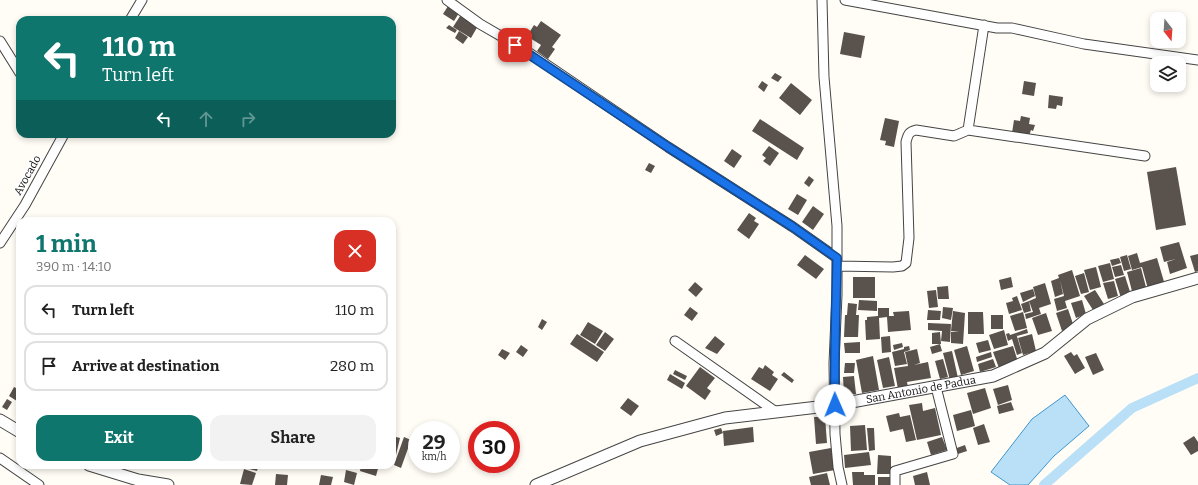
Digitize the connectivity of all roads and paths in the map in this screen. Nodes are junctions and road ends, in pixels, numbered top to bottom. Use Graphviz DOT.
graph roads {
  1 [pos="142,0"];
  2 [pos="446,0"];
  3 [pos="822,0"];
  4 [pos="845,0"];
  5 [pos="132,16"];
  6 [pos="984,25"];
  7 [pos="0,41"];
  8 [pos="1198,60"];
  9 [pos="16,67"];
  10 [pos="968,130"];
  11 [pos="59,138"];
  12 [pos="1145,156"];
  13 [pos="17,217"];
  14 [pos="16,219"];
  15 [pos="0,243"];
  16 [pos="837,262"];
  17 [pos="1198,278"];
  18 [pos="675,341"];
  19 [pos="936,387"];
  20 [pos="835,405"];
  21 [pos="776,412"];
  22 [pos="0,420"];
  23 [pos="16,430"];
  24 [pos="0,458"];
  25 [pos="103,469"];
  26 [pos="39,485"];
  27 [pos="168,485"];
  28 [pos="536,485"];
  29 [pos="842,485"];
  30 [pos="895,485"];
  1 -- 5 [label="street"];
  2 -- 16 [label="street"];
  3 -- 16 [label="street"];
  4 -- 6 [label="street"];
  6 -- 8 [label="street"];
  6 -- 10 [label="street"];
  7 -- 9 [label="street"];
  10 -- 12 [label="street"];
  10 -- 16 [label="street"];
  11 -- 13 [label="street, Avocado"];
  14 -- 15 [label="street, Avocado"];
  16 -- 20 [label="street"];
  17 -- 19 [label="street, San Antonio de Padua"];
  18 -- 21 [label="street"];
  19 -- 20 [label="street, San Antonio de Padua"];
  19 -- 30 [label="street"];
  20 -- 21 [label="street, San Antonio de Padua"];
  20 -- 29 [label="street"];
  21 -- 28 [label="street, San Antonio de Padua"];
  22 -- 23 [label="street"];
  24 -- 26 [label="street"];
  25 -- 27 [label="street"];
}
